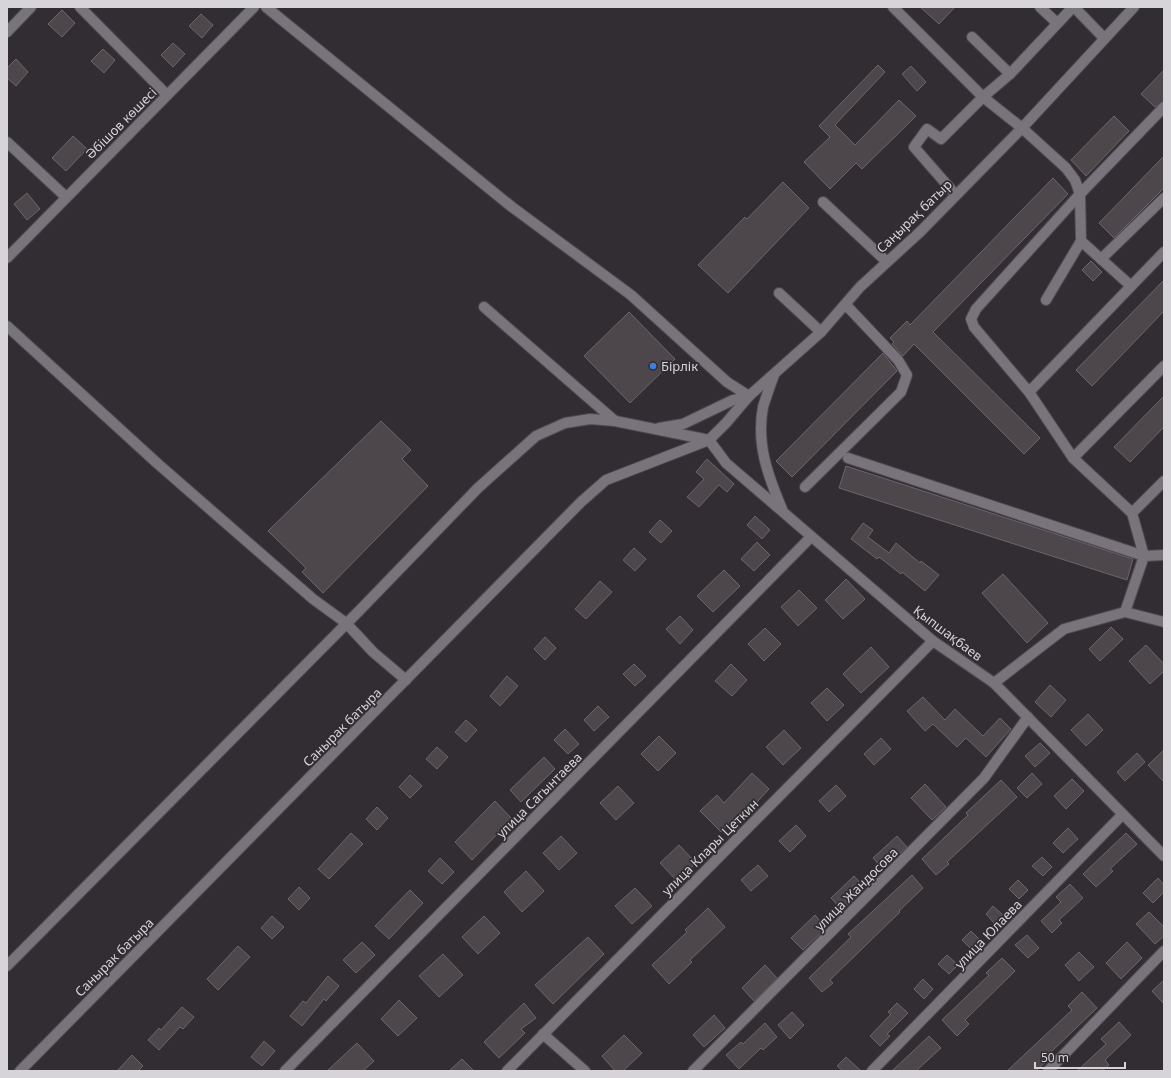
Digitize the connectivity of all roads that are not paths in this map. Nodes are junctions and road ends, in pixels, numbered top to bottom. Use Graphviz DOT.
graph roads {
  1 [pos="31,7"];
  2 [pos="80,7"];
  3 [pos="254,7"];
  4 [pos="266,7"];
  5 [pos="893,7"];
  6 [pos="1040,7"];
  7 [pos="1074,7"];
  8 [pos="1134,7"];
  9 [pos="1057,23"];
  10 [pos="7,32"];
  11 [pos="972,37"];
  12 [pos="1104,38"];
  13 [pos="1010,74"];
  14 [pos="167,95"];
  15 [pos="984,97"];
  16 [pos="1164,107"];
  17 [pos="1022,128"];
  18 [pos="7,142"];
  19 [pos="955,194"];
  20 [pos="1080,194"];
  21 [pos="66,197"];
  22 [pos="1164,198"];
  23 [pos="823,202"];
  24 [pos="1081,241"];
  25 [pos="1164,252"];
  26 [pos="7,258"];
  27 [pos="1101,259"];
  28 [pos="886,261"];
  29 [pos="1131,286"];
  30 [pos="779,293"];
  31 [pos="1046,300"];
  32 [pos="846,305"];
  33 [pos="484,308"];
  34 [pos="7,326"];
  35 [pos="821,332"];
  36 [pos="1164,366"];
  37 [pos="774,375"];
  38 [pos="1029,392"];
  39 [pos="749,396"];
  40 [pos="615,421"];
  41 [pos="655,428"];
  42 [pos="709,440"];
  43 [pos="848,458"];
  44 [pos="1074,458"];
  45 [pos="1164,481"];
  46 [pos="805,487"];
  47 [pos="784,513"];
  48 [pos="1132,513"];
  49 [pos="811,537"];
  50 [pos="1164,555"];
  51 [pos="1144,556"];
  52 [pos="1125,612"];
  53 [pos="1164,622"];
  54 [pos="346,623"];
  55 [pos="933,641"];
  56 [pos="406,680"];
  57 [pos="994,683"];
  58 [pos="1028,717"];
  59 [pos="1122,815"];
  60 [pos="1164,856"];
  61 [pos="1164,951"];
  62 [pos="7,966"];
  63 [pos="543,1034"];
  64 [pos="20,1071"];
  65 [pos="285,1071"];
  66 [pos="507,1071"];
  67 [pos="585,1071"];
  68 [pos="693,1071"];
  69 [pos="872,1071"];
  70 [pos="1048,1071"];
  1 -- 10 [label="street"];
  2 -- 14 [label="street"];
  3 -- 14 [label="street, Әбішов көшесі"];
  4 -- 39 [label="street"];
  5 -- 15 [label="street"];
  6 -- 9 [label="street"];
  7 -- 9 [label="street"];
  7 -- 12 [label="street"];
  8 -- 12 [label="street, Саңырақ батыр"];
  9 -- 13 [label="street"];
  11 -- 13 [label="street"];
  12 -- 17 [label="street, Саңырақ батыр"];
  13 -- 15 [label="street"];
  14 -- 21 [label="street, Әбішов көшесі"];
  15 -- 17 [label="street"];
  15 -- 19 [label="street"];
  16 -- 20 [label="street"];
  17 -- 19 [label="street, Саңырақ батыр"];
  17 -- 20 [label="street"];
  18 -- 21 [label="street"];
  19 -- 28 [label="street, Саңырақ батыр"];
  20 -- 24 [label="street"];
  20 -- 38 [label="street"];
  21 -- 26 [label="street, Әбішов көшесі"];
  22 -- 27 [label="street"];
  23 -- 28 [label="street"];
  24 -- 27 [label="street"];
  24 -- 31 [label="street"];
  25 -- 29 [label="street"];
  27 -- 29 [label="street"];
  28 -- 32 [label="street, Саңырақ батыр"];
  29 -- 38 [label="street"];
  30 -- 35 [label="street"];
  32 -- 35 [label="street, Саңырақ батыр"];
  32 -- 46 [label="street"];
  33 -- 40 [label="street"];
  34 -- 54 [label="street"];
  35 -- 37 [label="street, Саңырақ батыр"];
  36 -- 44 [label="street"];
  37 -- 39 [label="street, Саңырақ батыр"];
  37 -- 47 [label="street"];
  38 -- 44 [label="street"];
  39 -- 41 [label="street"];
  39 -- 42 [label="street, Саңырақ батыр"];
  40 -- 41 [label="street"];
  40 -- 54 [label="street"];
  41 -- 42 [label="street"];
  42 -- 47 [label="street, Қыпшақбаев"];
  42 -- 56 [label="street, Санырак батыра"];
  43 -- 51 [label="street"];
  44 -- 48 [label="street"];
  45 -- 48 [label="street"];
  47 -- 49 [label="street, Қыпшақбаев"];
  48 -- 51 [label="street"];
  49 -- 55 [label="street, Қыпшақбаев"];
  49 -- 65 [label="street, улица Сагынтаева"];
  50 -- 51 [label="street"];
  51 -- 52 [label="street"];
  52 -- 53 [label="street"];
  52 -- 57 [label="street"];
  54 -- 56 [label="street"];
  54 -- 62 [label="street"];
  55 -- 57 [label="street, Қыпшақбаев"];
  55 -- 63 [label="street, улица Клары Цеткин"];
  56 -- 64 [label="street, Санырак батыра"];
  57 -- 58 [label="street, Қыпшақбаев"];
  58 -- 59 [label="street, Қыпшақбаев"];
  58 -- 68 [label="street, улица Жандосова"];
  59 -- 60 [label="street, Қыпшақбаев"];
  59 -- 69 [label="street, улица Юлаева"];
  61 -- 70 [label="street"];
  63 -- 66 [label="street, улица Клары Цеткин"];
  63 -- 67 [label="street"];
}
